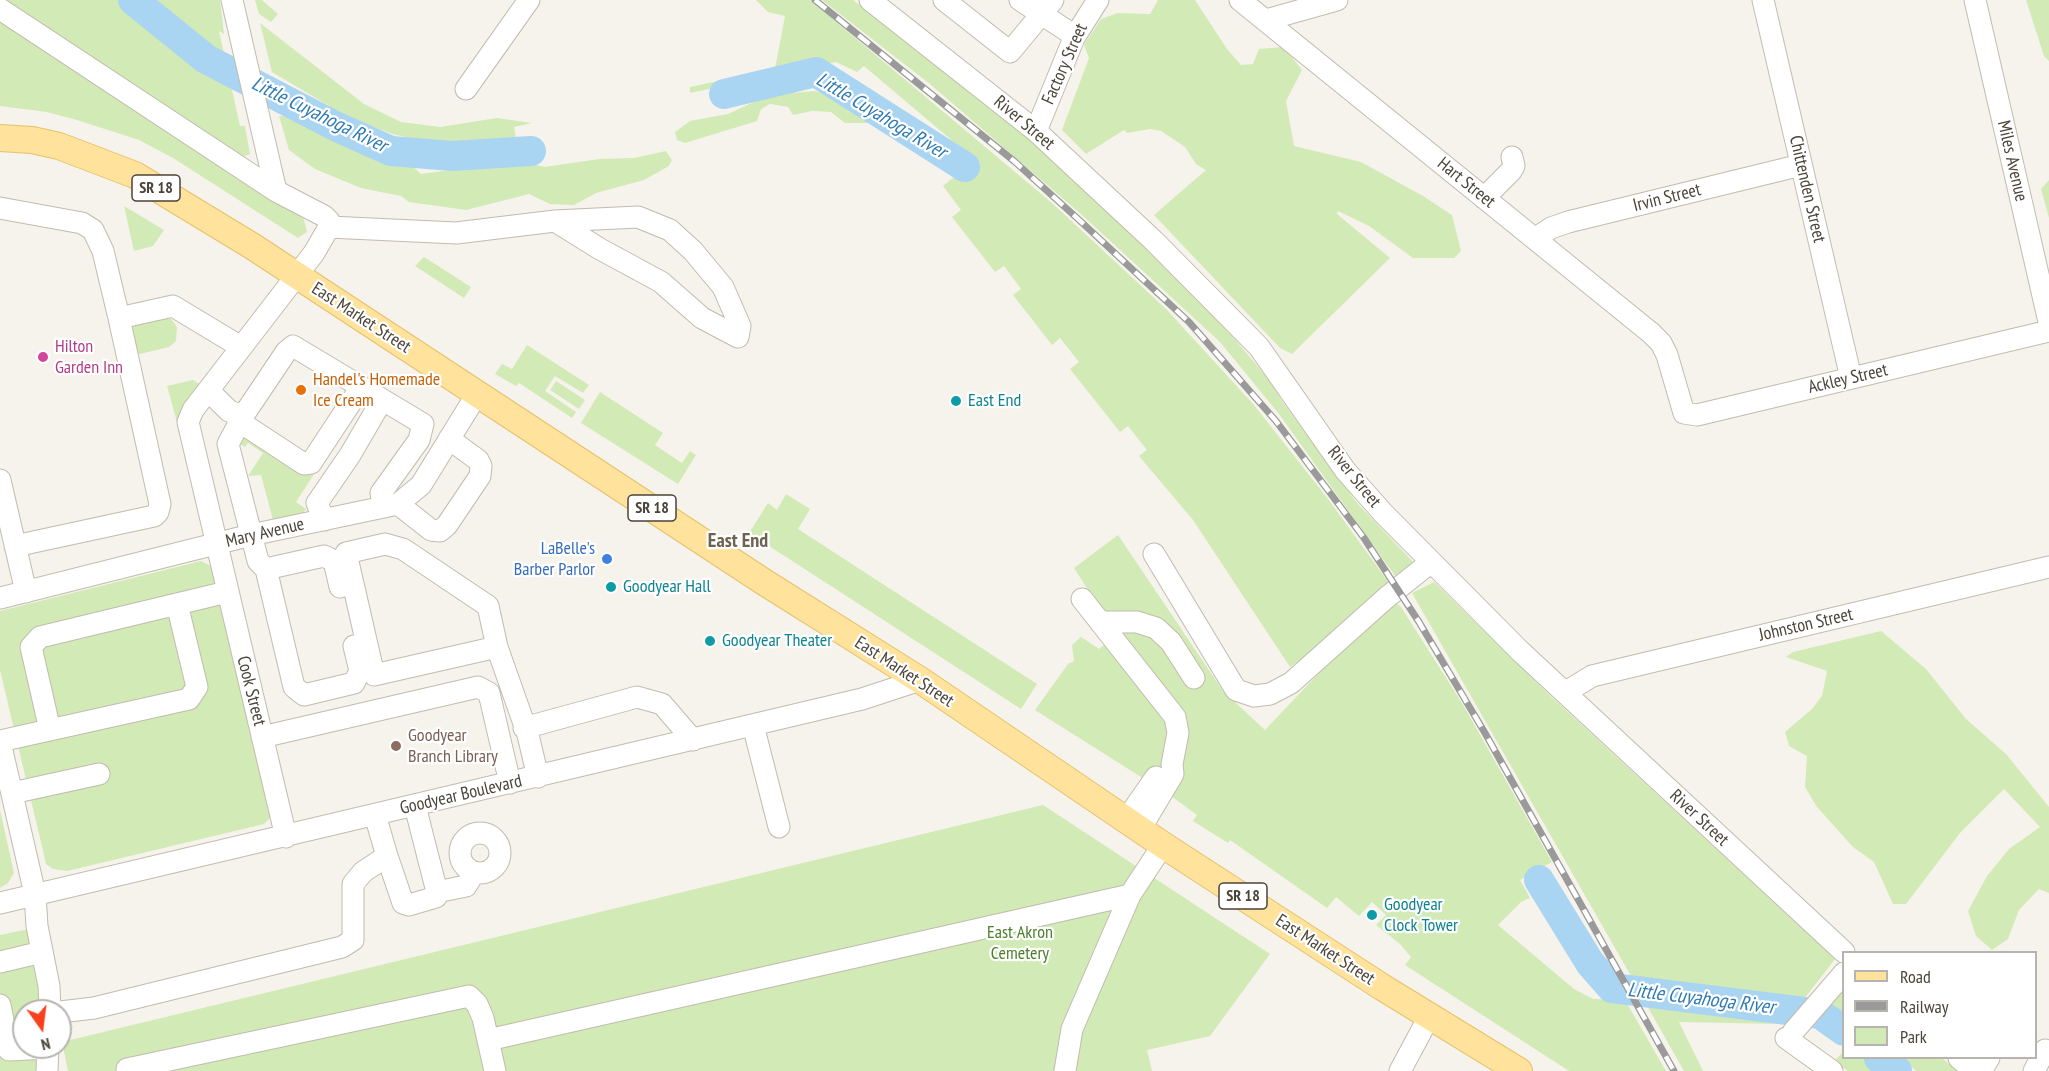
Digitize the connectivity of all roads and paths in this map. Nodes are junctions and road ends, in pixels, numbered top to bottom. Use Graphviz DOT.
graph roads {
  1 [pos="232,0"];
  2 [pos="529,0"];
  3 [pos="870,0"];
  4 [pos="945,0"];
  5 [pos="1020,0"];
  6 [pos="1098,0"];
  7 [pos="1240,0"];
  8 [pos="1337,0"];
  9 [pos="1763,0"];
  10 [pos="1975,0"];
  11 [pos="1048,8"];
  12 [pos="0,9"];
  13 [pos="1266,20"];
  14 [pos="1075,36"];
  15 [pos="466,89"];
  16 [pos="1036,131"];
  17 [pos="0,138"];
  18 [pos="1512,157"];
  19 [pos="1801,165"];
  20 [pos="276,191"];
  21 [pos="1484,198"];
  22 [pos="0,208"];
  23 [pos="555,221"];
  24 [pos="329,227"];
  25 [pos="1536,238"];
  26 [pos="296,276"];
  27 [pos="119,318"];
  28 [pos="2049,322"];
  29 [pos="2049,331"];
  30 [pos="241,347"];
  31 [pos="1673,378"];
  32 [pos="1851,378"];
  33 [pos="361,387"];
  34 [pos="209,391"];
  35 [pos="477,394"];
  36 [pos="382,400"];
  37 [pos="241,419"];
  38 [pos="449,439"];
  39 [pos="0,480"];
  40 [pos="391,505"];
  41 [pos="324,520"];
  42 [pos="251,535"];
  43 [pos="216,545"];
  44 [pos="15,546"];
  45 [pos="1154,554"];
  46 [pos="1431,562"];
  47 [pos="2049,567"];
  48 [pos="266,569"];
  49 [pos="26,592"];
  50 [pos="227,592"];
  51 [pos="0,598"];
  52 [pos="1082,599"];
  53 [pos="177,604"];
  54 [pos="1100,621"];
  55 [pos="497,647"];
  56 [pos="1194,678"];
  57 [pos="920,681"];
  58 [pos="1566,692"];
  59 [pos="753,725"];
  60 [pos="524,728"];
  61 [pos="50,730"];
  62 [pos="262,737"];
  63 [pos="693,740"];
  64 [pos="0,742"];
  65 [pos="99,774"];
  66 [pos="538,777"];
  67 [pos="510,783"];
  68 [pos="12,793"];
  69 [pos="415,806"];
  70 [pos="375,815"];
  71 [pos="1133,824"];
  72 [pos="779,827"];
  73 [pos="286,837"];
  74 [pos="1163,844"];
  75 [pos="387,856"];
  76 [pos="474,873"];
  77 [pos="437,892"];
  78 [pos="35,894"];
  79 [pos="1130,895"];
  80 [pos="0,903"];
  81 [pos="1843,951"];
  82 [pos="42,952"];
  83 [pos="0,962"];
  84 [pos="1841,975"];
  85 [pos="50,999"];
  86 [pos="0,1005"];
  87 [pos="72,1011"];
  88 [pos="1430,1015"];
  89 [pos="488,1040"];
  90 [pos="12,1050"];
  91 [pos="2049,1052"];
  92 [pos="1960,1059"];
  93 [pos="127,1069"];
  94 [pos="495,1071"];
  95 [pos="1065,1071"];
  96 [pos="1400,1071"];
  97 [pos="1519,1071"];
  98 [pos="1832,1071"];
  99 [pos="1974,1071"];
  100 [pos="2034,1071"];
  1 -- 20 [label="street"];
  2 -- 15 [label="street"];
  3 -- 16 [label="street, River Street"];
  4 -- 11 [label="street"];
  5 -- 11 [label="street"];
  6 -- 14 [label="street, Factory Street"];
  7 -- 13 [label="street, Hart Street"];
  8 -- 13 [label="street"];
  9 -- 19 [label="street, Chittenden Street"];
  10 -- 28 [label="street, Miles Avenue"];
  11 -- 14 [label="street"];
  12 -- 20 [label="street"];
  13 -- 21 [label="street, Hart Street"];
  14 -- 16 [label="street, Factory Street"];
  16 -- 46 [label="street, River Street"];
  17 -- 26 [label="main road, East Market Street / SR 18"];
  18 -- 21 [label="street"];
  19 -- 25 [label="street, Irvin Street"];
  19 -- 32 [label="street, Chittenden Street"];
  20 -- 24 [label="street"];
  21 -- 25 [label="street, Hart Street"];
  22 -- 27 [label="street"];
  23 -- 23 [label="street"];
  23 -- 24 [label="street"];
  24 -- 26 [label="street, Cook Street"];
  25 -- 31 [label="street, Hart Street"];
  26 -- 30 [label="street, Cook Street"];
  26 -- 35 [label="main road, East Market Street / SR 18"];
  27 -- 30 [label="street"];
  27 -- 44 [label="street"];
  29 -- 32 [label="street, Ackley Street"];
  30 -- 34 [label="street, Cook Street"];
  31 -- 32 [label="street, Ackley Street"];
  33 -- 36 [label="street"];
  33 -- 37 [label="street"];
  33 -- 37 [label="street"];
  34 -- 37 [label="street"];
  34 -- 43 [label="street, Cook Street"];
  35 -- 38 [label="street, Mary Avenue"];
  35 -- 57 [label="main road, East Market Street / SR 18"];
  36 -- 40 [label="street"];
  36 -- 41 [label="street"];
  37 -- 42 [label="street"];
  38 -- 40 [label="street, Mary Avenue"];
  38 -- 40 [label="street"];
  39 -- 44 [label="street"];
  40 -- 41 [label="street, Mary Avenue"];
  41 -- 42 [label="street, Mary Avenue"];
  42 -- 43 [label="street, Mary Avenue"];
  42 -- 48 [label="street"];
  43 -- 49 [label="street, Mary Avenue"];
  43 -- 50 [label="street, Cook Street"];
  44 -- 49 [label="street"];
  45 -- 46 [label="street"];
  46 -- 58 [label="street, River Street"];
  47 -- 58 [label="street, Johnston Street"];
  48 -- 48 [label="street"];
  49 -- 51 [label="street, Mary Avenue"];
  50 -- 53 [label="street"];
  50 -- 62 [label="street, Cook Street"];
  52 -- 54 [label="street"];
  53 -- 61 [label="street"];
  53 -- 61 [label="street"];
  54 -- 56 [label="street"];
  54 -- 71 [label="street"];
  55 -- 55 [label="street"];
  55 -- 60 [label="street"];
  57 -- 59 [label="street, Goodyear Boulevard"];
  57 -- 71 [label="main road, East Market Street / SR 18"];
  58 -- 81 [label="street, River Street"];
  59 -- 63 [label="street, Goodyear Boulevard"];
  59 -- 72 [label="street"];
  60 -- 63 [label="street"];
  60 -- 66 [label="street"];
  61 -- 64 [label="street"];
  62 -- 67 [label="street"];
  62 -- 73 [label="street, Cook Street"];
  63 -- 66 [label="street, Goodyear Boulevard"];
  64 -- 68 [label="street"];
  65 -- 68 [label="street"];
  66 -- 67 [label="street, Goodyear Boulevard"];
  67 -- 69 [label="street, Goodyear Boulevard"];
  68 -- 78 [label="street"];
  69 -- 70 [label="street, Goodyear Boulevard"];
  69 -- 77 [label="street"];
  70 -- 73 [label="street, Goodyear Boulevard"];
  70 -- 75 [label="street"];
  71 -- 74 [label="main road, East Market Street / SR 18"];
  73 -- 78 [label="street, Goodyear Boulevard"];
  74 -- 79 [label="street"];
  74 -- 88 [label="main road, East Market Street / SR 18"];
  75 -- 77 [label="street"];
  75 -- 87 [label="street"];
  76 -- 77 [label="street"];
  78 -- 80 [label="street, Goodyear Boulevard"];
  78 -- 82 [label="street"];
  79 -- 89 [label="street"];
  79 -- 95 [label="street"];
  82 -- 83 [label="street"];
  82 -- 85 [label="street"];
  84 -- 98 [label="street"];
  86 -- 90 [label="street"];
  88 -- 96 [label="street"];
  88 -- 97 [label="main road, East Market Street / SR 18"];
  89 -- 93 [label="street"];
  89 -- 94 [label="street"];
  91 -- 100 [label="street"];
  92 -- 99 [label="street"];
}
